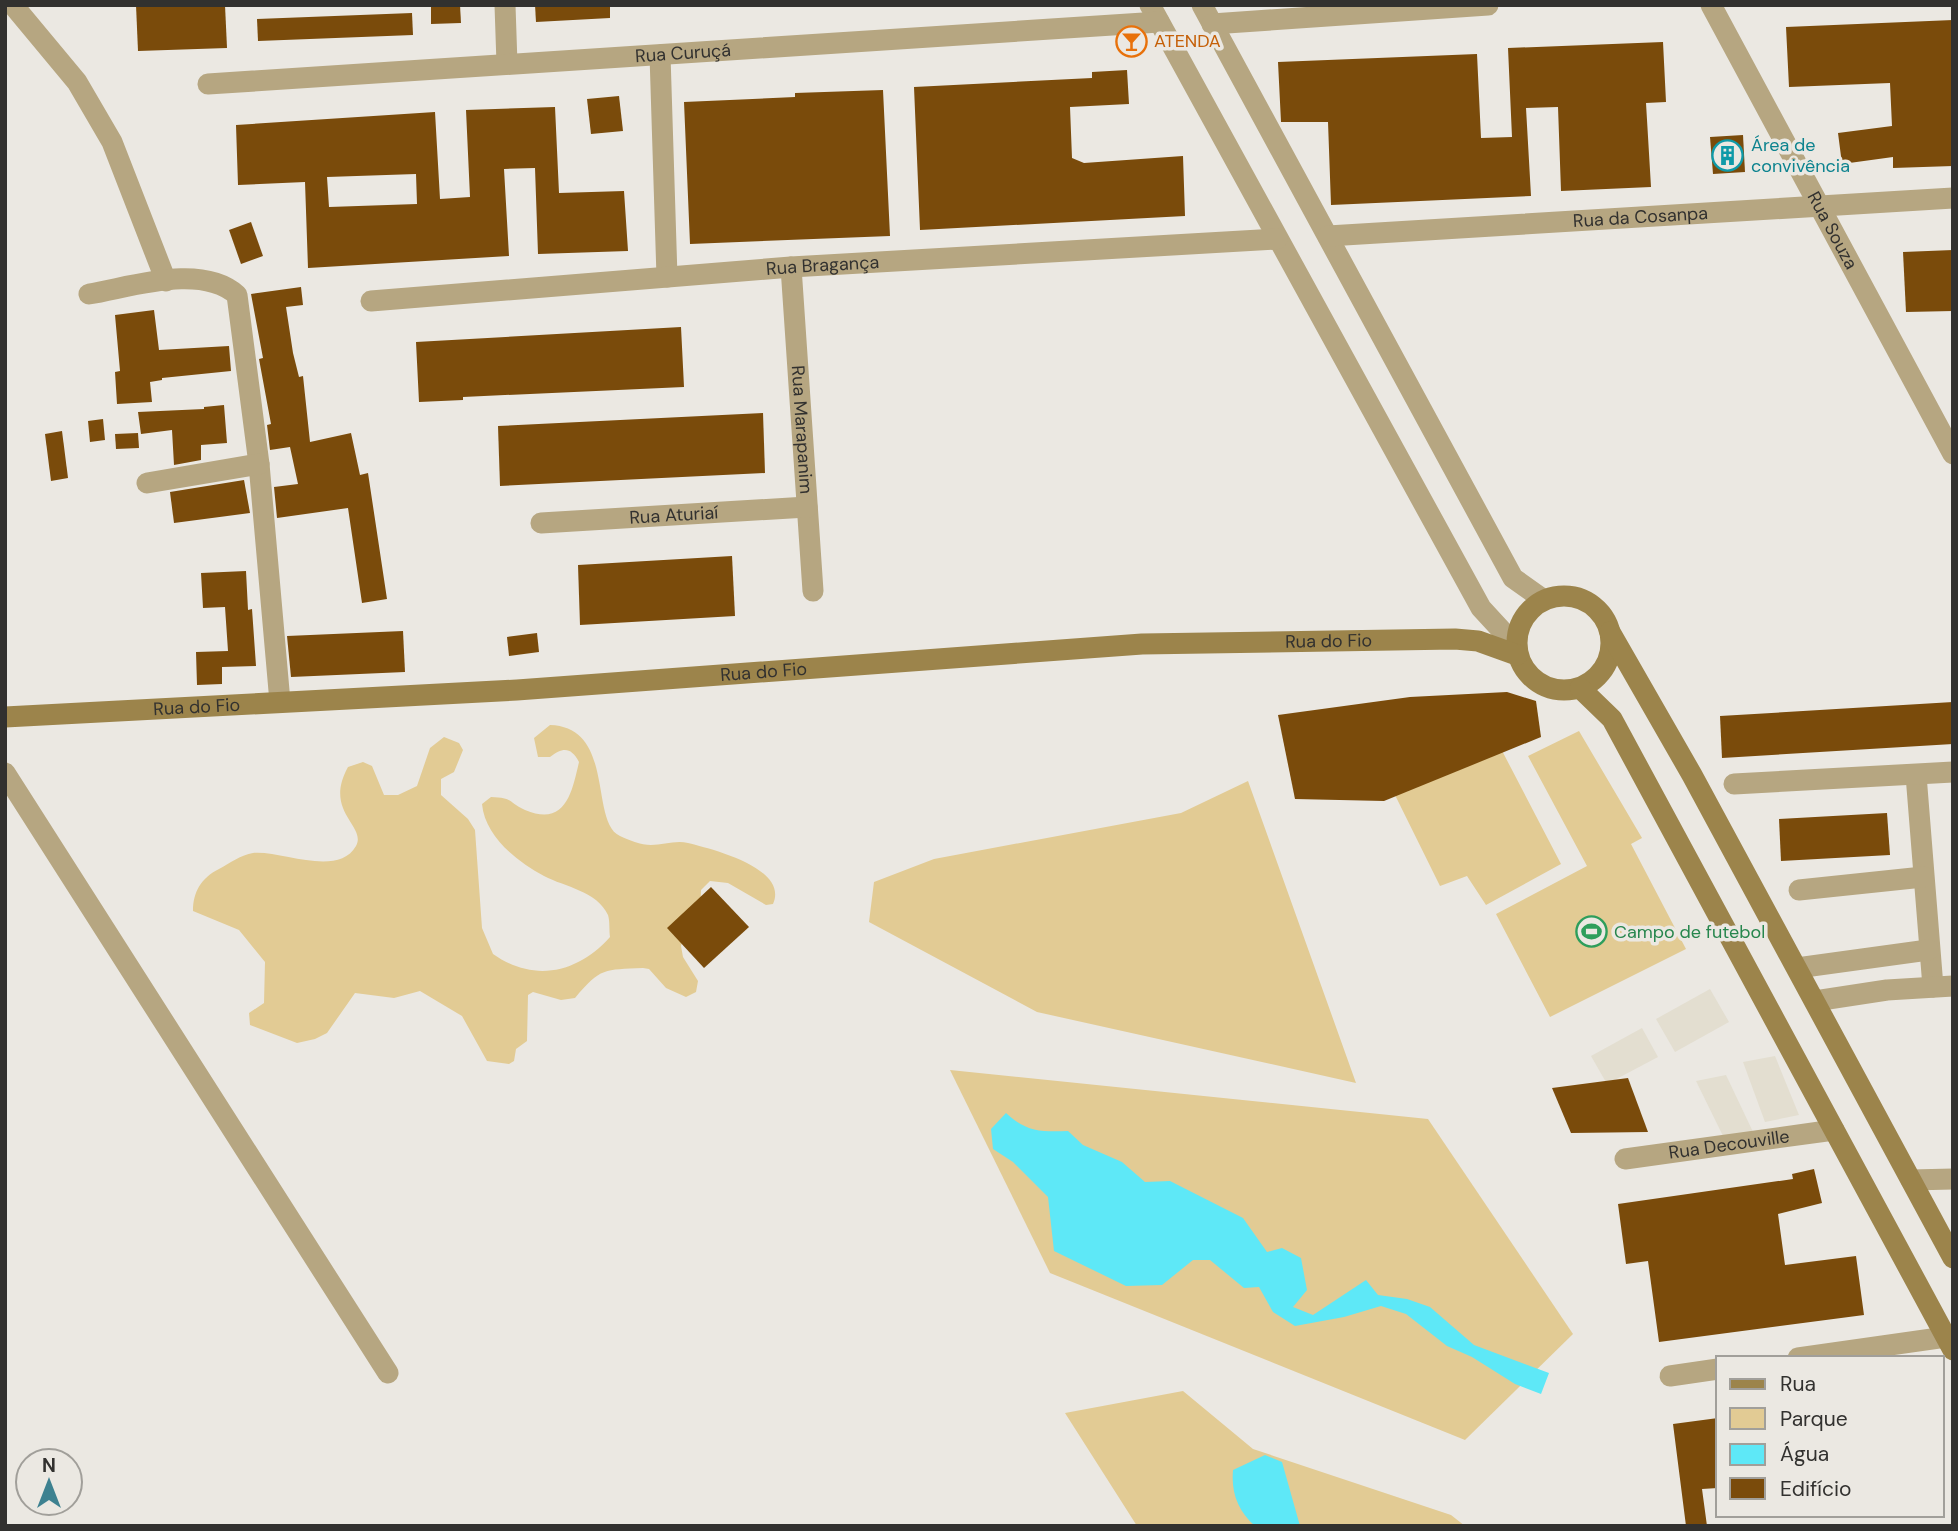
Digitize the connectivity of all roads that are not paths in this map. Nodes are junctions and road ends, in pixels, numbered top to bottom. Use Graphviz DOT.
graph roads {
  1 [pos="13,5"];
  2 [pos="505,5"];
  3 [pos="1488,5"];
  4 [pos="1711,5"];
  5 [pos="1154,14"];
  6 [pos="1207,14"];
  7 [pos="660,55"];
  8 [pos="507,64"];
  9 [pos="208,84"];
  10 [pos="1953,198"];
  11 [pos="1819,206"];
  12 [pos="1328,236"];
  13 [pos="1277,239"];
  14 [pos="791,267"];
  15 [pos="667,277"];
  16 [pos="166,281"];
  17 [pos="89,294"];
  18 [pos="371,301"];
  19 [pos="1947,433"];
  20 [pos="1953,454"];
  21 [pos="259,464"];
  22 [pos="147,482"];
  23 [pos="807,507"];
  24 [pos="541,523"];
  25 [pos="813,591"];
  26 [pos="1544,600"];
  27 [pos="1611,632"];
  28 [pos="1517,650"];
  29 [pos="1580,688"];
  30 [pos="280,702"];
  31 [pos="5,717"];
  32 [pos="1953,772"];
  33 [pos="5,773"];
  34 [pos="1916,775"];
  35 [pos="1734,784"];
  36 [pos="1923,877"];
  37 [pos="1799,890"];
  38 [pos="1928,950"];
  39 [pos="1797,968"];
  40 [pos="1943,986"];
  41 [pos="1815,1001"];
  42 [pos="1834,1130"];
  43 [pos="1625,1159"];
  44 [pos="1953,1178"];
  45 [pos="1911,1180"];
  46 [pos="1947,1236"];
  47 [pos="1953,1258"];
  48 [pos="1949,1343"];
  49 [pos="1818,1356"];
  50 [pos="1716,1369"];
  51 [pos="388,1373"];
  52 [pos="1670,1376"];
  1 -- 16 [label="street"];
  2 -- 8 [label="street"];
  3 -- 6 [label="street"];
  4 -- 11 [label="street, Rua Souza"];
  5 -- 7 [label="street, Rua Curuçá"];
  5 -- 13 [label="street"];
  6 -- 12 [label="street"];
  7 -- 8 [label="street, Rua Curuçá"];
  7 -- 15 [label="street"];
  8 -- 9 [label="street, Rua Curuçá"];
  10 -- 11 [label="street, Rua da Cosanpa"];
  11 -- 12 [label="street, Rua da Cosanpa"];
  11 -- 19 [label="street, Rua Souza"];
  12 -- 26 [label="street"];
  13 -- 14 [label="street, Rua Bragança"];
  13 -- 28 [label="street"];
  14 -- 15 [label="street, Rua Bragança"];
  14 -- 23 [label="street, Rua Marapanim"];
  15 -- 18 [label="street, Rua Bragança"];
  16 -- 17 [label="street"];
  16 -- 21 [label="street"];
  19 -- 20 [label="street, Rua Souza"];
  21 -- 22 [label="street"];
  21 -- 30 [label="street"];
  23 -- 24 [label="street, Rua Aturiaí"];
  23 -- 25 [label="street, Rua Marapanim"];
  26 -- 27 [label="street"];
  26 -- 28 [label="street"];
  27 -- 29 [label="street"];
  27 -- 39 [label="street"];
  28 -- 29 [label="street"];
  28 -- 30 [label="street, Rua do Fio"];
  29 -- 42 [label="street"];
  30 -- 31 [label="street, Rua do Fio"];
  32 -- 34 [label="street"];
  33 -- 51 [label="street"];
  34 -- 35 [label="street"];
  34 -- 36 [label="street"];
  36 -- 37 [label="street"];
  36 -- 38 [label="street"];
  38 -- 39 [label="street"];
  38 -- 40 [label="street"];
  39 -- 41 [label="street"];
  40 -- 41 [label="street"];
  41 -- 45 [label="street"];
  42 -- 43 [label="street, Rua Decouville"];
  42 -- 48 [label="street"];
  44 -- 45 [label="street"];
  45 -- 46 [label="street"];
  46 -- 47 [label="street"];
  48 -- 49 [label="street"];
  50 -- 52 [label="street"];
}
